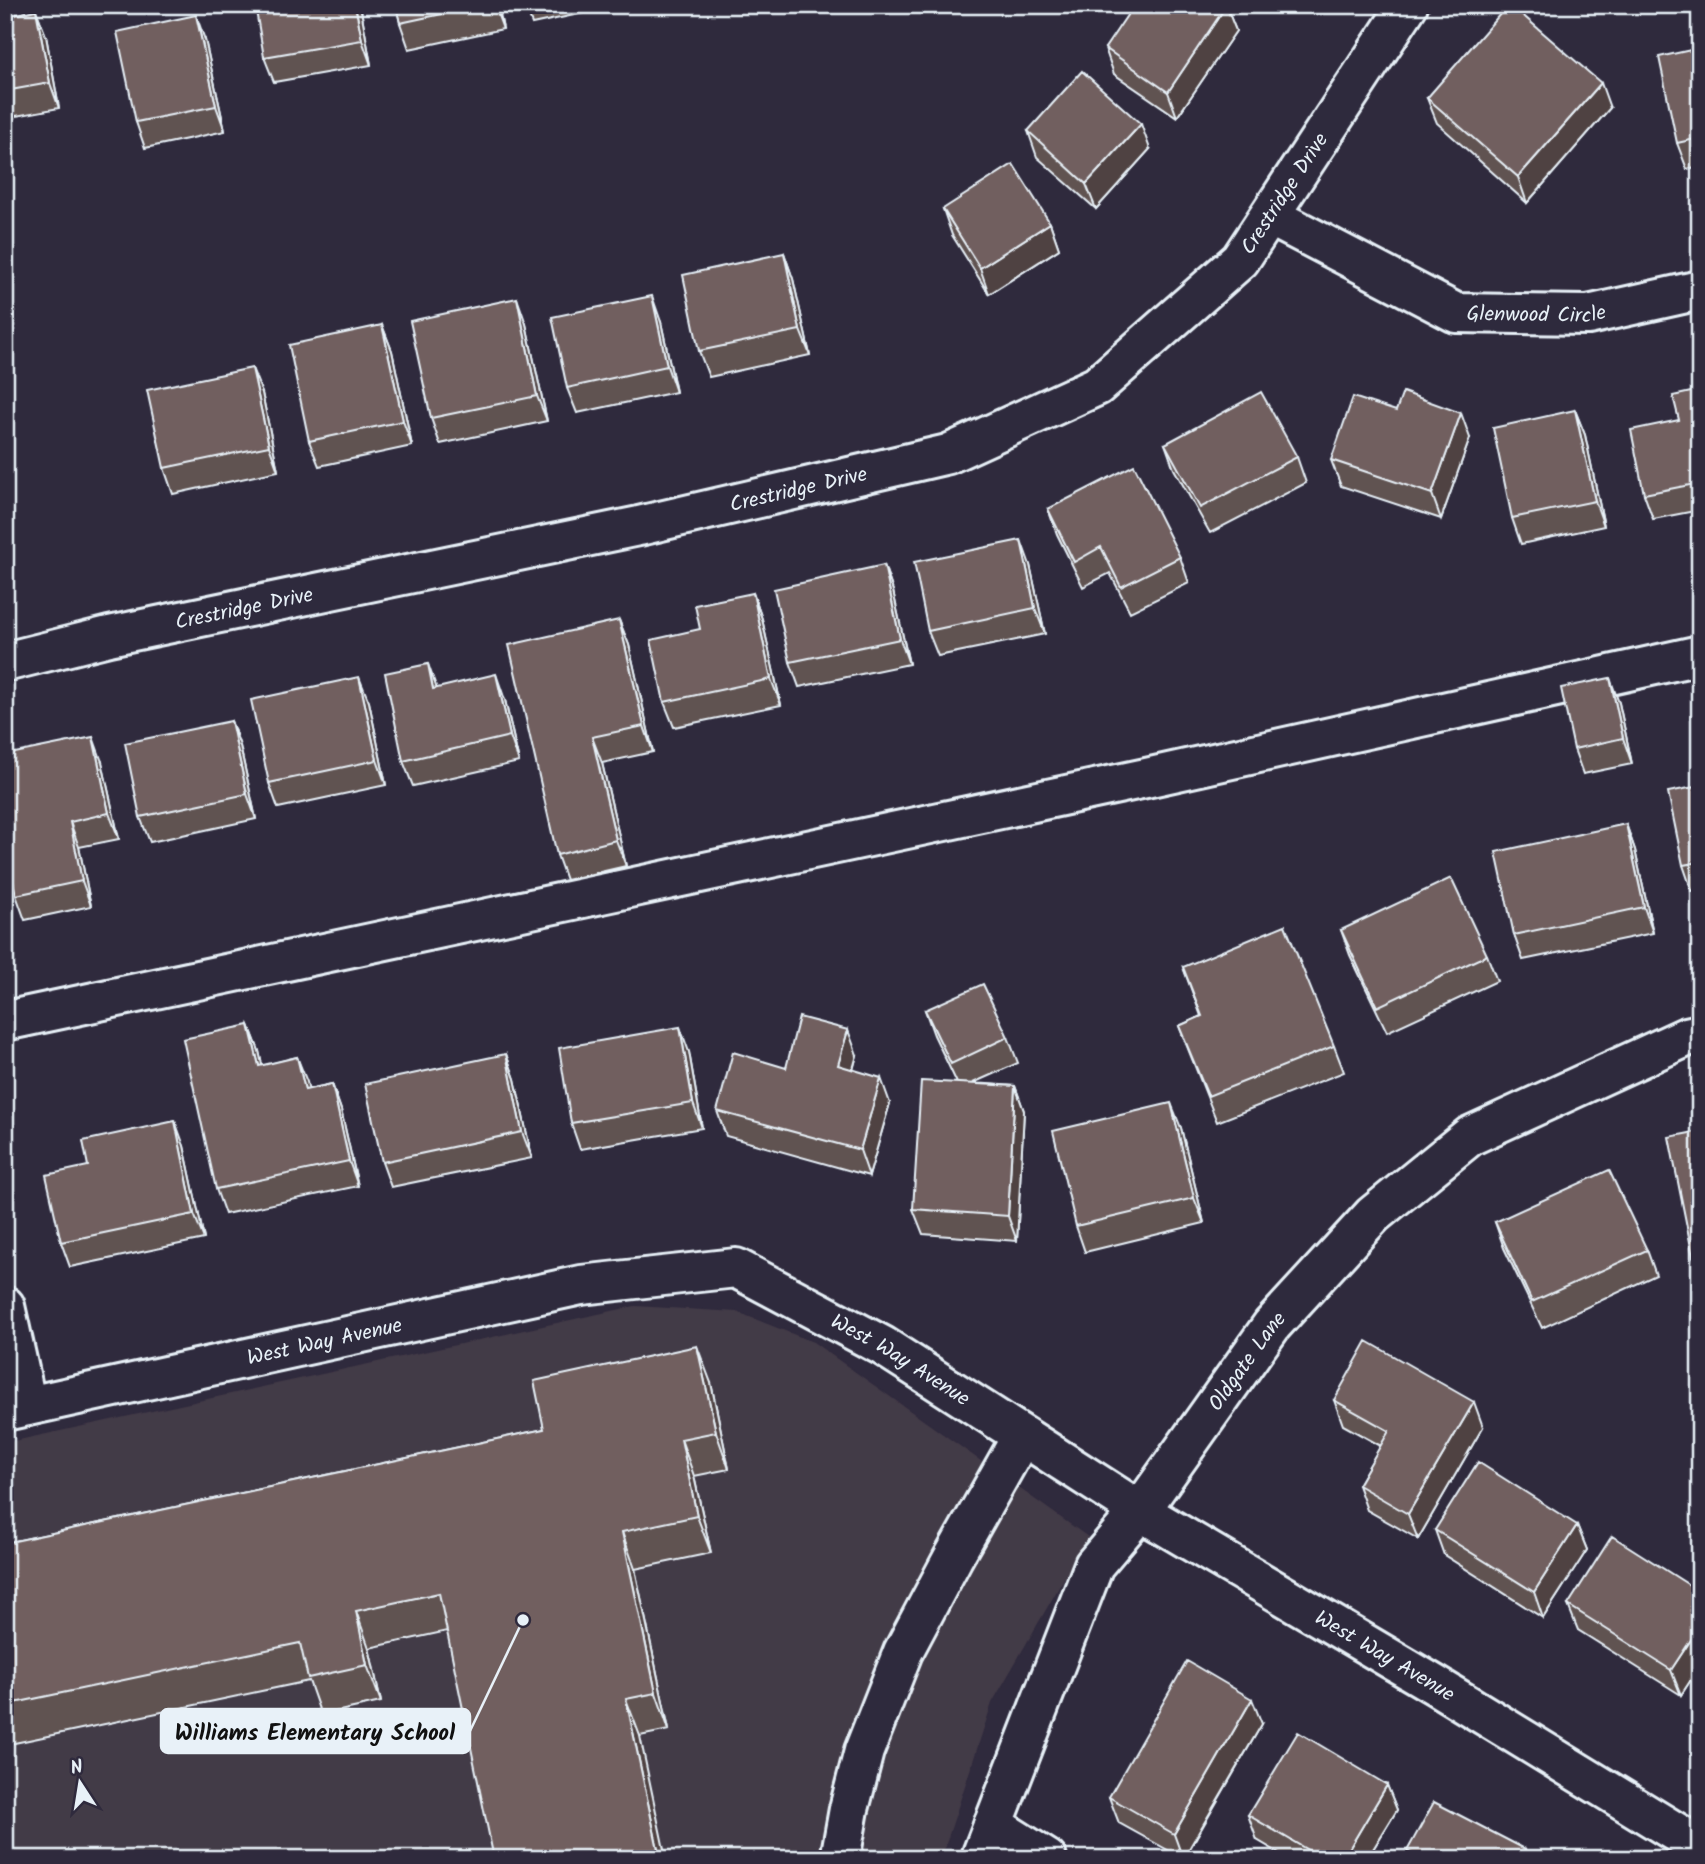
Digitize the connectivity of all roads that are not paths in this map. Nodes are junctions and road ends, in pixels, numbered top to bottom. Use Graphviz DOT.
graph roads {
  1 [pos="1408,5"];
  2 [pos="1270,216"];
  3 [pos="1700,290"];
  4 [pos="1700,655"];
  5 [pos="5,662"];
  6 [pos="5,1021"];
  7 [pos="1700,1034"];
  8 [pos="5,1306"];
  9 [pos="16,1409"];
  10 [pos="1022,1436"];
  11 [pos="1140,1511"];
  12 [pos="987,1842"];
  13 [pos="1700,1847"];
  14 [pos="840,1859"];
  15 [pos="1047,1859"];
  1 -- 2 [label="street, Crestridge Drive"];
  2 -- 3 [label="street, Glenwood Circle"];
  2 -- 5 [label="street, Crestridge Drive"];
  4 -- 6 [label="street"];
  7 -- 11 [label="street, Oldgate Lane"];
  8 -- 9 [label="street"];
  9 -- 10 [label="street, West Way Avenue"];
  10 -- 11 [label="street, West Way Avenue"];
  10 -- 14 [label="street"];
  11 -- 12 [label="street, Oldgate Lane"];
  11 -- 13 [label="street, West Way Avenue"];
  12 -- 15 [label="street"];
}
